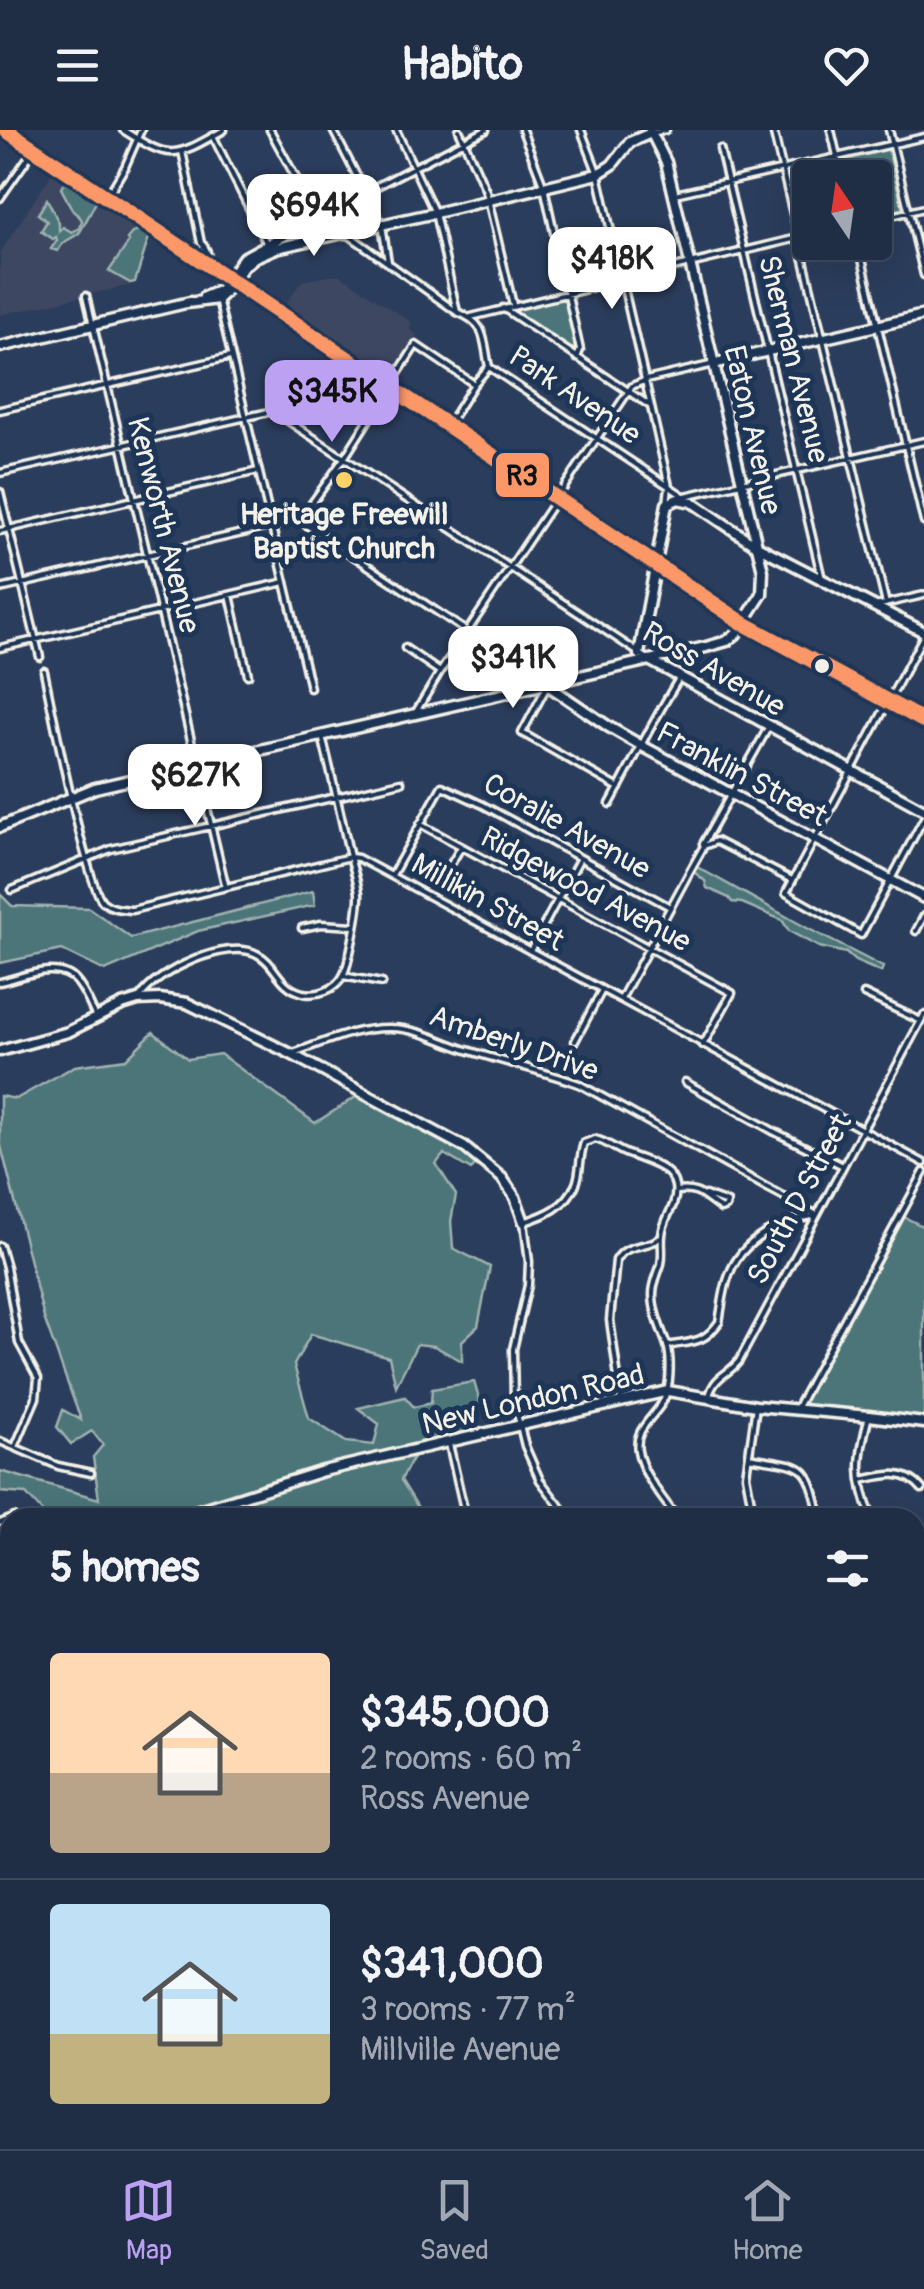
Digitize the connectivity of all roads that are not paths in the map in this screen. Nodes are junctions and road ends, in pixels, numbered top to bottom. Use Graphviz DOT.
graph roads {
  1 [pos="6,130"];
  2 [pos="122,130"];
  3 [pos="141,130"];
  4 [pos="224,130"];
  5 [pos="270,130"];
  6 [pos="333,130"];
  7 [pos="396,130"];
  8 [pos="459,130"];
  9 [pos="486,130"];
  10 [pos="522,130"];
  11 [pos="581,130"];
  12 [pos="666,130"];
  13 [pos="773,130"];
  14 [pos="831,130"];
  15 [pos="889,130"];
  16 [pos="650,132"];
  17 [pos="213,136"];
  18 [pos="924,137"];
  19 [pos="138,140"];
  20 [pos="464,141"];
  21 [pos="892,144"];
  22 [pos="35,148"];
  23 [pos="720,150"];
  24 [pos="182,152"];
  25 [pos="838,157"];
  26 [pos="839,160"];
  27 [pos="416,167"];
  28 [pos="783,170"];
  29 [pos="598,174"];
  30 [pos="728,182"];
  31 [pos="544,187"];
  32 [pos="366,192"];
  33 [pos="673,195"];
  34 [pos="108,197"];
  35 [pos="0,198"];
  36 [pos="488,200"];
  37 [pos="924,208"];
  38 [pos="792,211"];
  39 [pos="909,212"];
  40 [pos="435,214"];
  41 [pos="892,216"];
  42 [pos="317,217"];
  43 [pos="382,225"];
  44 [pos="346,233"];
  45 [pos="792,239"];
  46 [pos="267,244"];
  47 [pos="744,250"];
  48 [pos="803,260"];
  49 [pos="862,260"];
  50 [pos="388,262"];
  51 [pos="207,263"];
  52 [pos="690,263"];
  53 [pos="924,276"];
  54 [pos="234,277"];
  55 [pos="622,280"];
  56 [pos="568,292"];
  57 [pos="86,296"];
  58 [pos="218,299"];
  59 [pos="187,303"];
  60 [pos="513,305"];
  61 [pos="503,308"];
  62 [pos="457,312"];
  63 [pos="924,315"];
  64 [pos="471,317"];
  65 [pos="92,325"];
  66 [pos="877,326"];
  67 [pos="822,339"];
  68 [pos="0,347"];
  69 [pos="768,352"];
  70 [pos="230,356"];
  71 [pos="577,358"];
  72 [pos="714,364"];
  73 [pos="488,368"];
  74 [pos="646,380"];
  75 [pos="474,384"];
  76 [pos="106,386"];
  77 [pos="388,387"];
  78 [pos="628,393"];
  79 [pos="651,406"];
  80 [pos="0,410"];
  81 [pos="244,416"];
  82 [pos="448,425"];
  83 [pos="597,439"];
  84 [pos="924,441"];
  85 [pos="906,445"];
  86 [pos="121,446"];
  87 [pos="345,457"];
  88 [pos="852,458"];
  89 [pos="798,470"];
  90 [pos="258,472"];
  91 [pos="0,473"];
  92 [pos="742,482"];
  93 [pos="669,486"];
  94 [pos="0,492"];
  95 [pos="557,499"];
  96 [pos="688,499"];
  97 [pos="134,500"];
  98 [pos="667,504"];
  99 [pos="300,520"];
  100 [pos="924,522"];
  101 [pos="272,526"];
  102 [pos="9,529"];
  103 [pos="0,531"];
  104 [pos="757,546"];
  105 [pos="148,555"];
  106 [pos="656,566"];
  107 [pos="510,568"];
  108 [pos="822,579"];
  109 [pos="285,582"];
  110 [pos="22,584"];
  111 [pos="0,589"];
  112 [pos="230,595"];
  113 [pos="924,595"];
  114 [pos="886,604"];
  115 [pos="875,606"];
  116 [pos="161,612"];
  117 [pos="743,623"];
  118 [pos="468,632"];
  119 [pos="924,633"];
  120 [pos="36,640"];
  121 [pos="0,648"];
  122 [pos="405,648"];
  123 [pos="639,654"];
  124 [pos="40,657"];
  125 [pos="649,660"];
  126 [pos="44,672"];
  127 [pos="440,672"];
  128 [pos="248,676"];
  129 [pos="680,677"];
  130 [pos="546,684"];
  131 [pos="310,688"];
  132 [pos="888,702"];
  133 [pos="415,715"];
  134 [pos="924,721"];
  135 [pos="768,726"];
  136 [pos="322,736"];
  137 [pos="642,746"];
  138 [pos="198,764"];
  139 [pos="851,770"];
  140 [pos="402,782"];
  141 [pos="618,788"];
  142 [pos="732,794"];
  143 [pos="72,797"];
  144 [pos="336,797"];
  145 [pos="610,804"];
  146 [pos="924,810"];
  147 [pos="924,818"];
  148 [pos="420,824"];
  149 [pos="212,826"];
  150 [pos="0,827"];
  151 [pos="814,838"];
  152 [pos="461,847"];
  153 [pos="698,854"];
  154 [pos="350,857"];
  155 [pos="580,858"];
  156 [pos="86,859"];
  157 [pos="451,864"];
  158 [pos="392,875"];
  159 [pos="892,879"];
  160 [pos="792,880"];
  161 [pos="226,886"];
  162 [pos="12,890"];
  163 [pos="924,898"];
  164 [pos="558,900"];
  165 [pos="670,907"];
  166 [pos="924,916"];
  167 [pos="354,926"];
  168 [pos="302,928"];
  169 [pos="916,931"];
  170 [pos="648,948"];
  171 [pos="530,951"];
  172 [pos="344,976"];
  173 [pos="0,982"];
  174 [pos="382,983"];
  175 [pos="602,990"];
  176 [pos="864,994"];
  177 [pos="621,999"];
  178 [pos="138,1000"];
  179 [pos="96,1018"];
  180 [pos="922,1018"];
  181 [pos="575,1041"];
  182 [pos="704,1045"];
  183 [pos="0,1051"];
  184 [pos="291,1054"];
  185 [pos="685,1082"];
  186 [pos="862,1129"];
  187 [pos="924,1163"];
  188 [pos="843,1166"];
  189 [pos="924,1172"];
  190 [pos="676,1190"];
  191 [pos="705,1195"];
  192 [pos="816,1216"];
  193 [pos="524,1222"];
  194 [pos="660,1238"];
  195 [pos="652,1244"];
  196 [pos="0,1246"];
  197 [pos="662,1254"];
  198 [pos="667,1346"];
  199 [pos="668,1391"];
  200 [pos="709,1397"];
  201 [pos="621,1400"];
  202 [pos="756,1406"];
  203 [pos="795,1410"];
  204 [pos="869,1416"];
  205 [pos="519,1425"];
  206 [pos="924,1426"];
  207 [pos="0,1441"];
  208 [pos="448,1442"];
  209 [pos="16,1448"];
  210 [pos="749,1457"];
  211 [pos="90,1473"];
  212 [pos="862,1480"];
  213 [pos="922,1489"];
  214 [pos="204,1508"];
  215 [pos="464,1508"];
  216 [pos="561,1508"];
  217 [pos="670,1508"];
  218 [pos="752,1508"];
  219 [pos="818,1508"];
  220 [pos="868,1508"];
  1 -- 22 [label="main road"];
  2 -- 19 [label="street"];
  3 -- 19 [label="street"];
  4 -- 17 [label="street"];
  5 -- 42 [label="street"];
  6 -- 32 [label="street"];
  7 -- 27 [label="street"];
  8 -- 20 [label="street"];
  9 -- 20 [label="street"];
  10 -- 31 [label="street"];
  11 -- 29 [label="street"];
  12 -- 16 [label="street"];
  13 -- 28 [label="street"];
  14 -- 25 [label="street"];
  15 -- 21 [label="street"];
  16 -- 29 [label="street"];
  16 -- 33 [label="street, Eaton Avenue"];
  17 -- 24 [label="street"];
  17 -- 46 [label="street"];
  18 -- 21 [label="street"];
  19 -- 24 [label="street"];
  19 -- 34 [label="street"];
  20 -- 27 [label="street"];
  20 -- 36 [label="street"];
  21 -- 25 [label="street"];
  21 -- 39 [label="street"];
  22 -- 34 [label="main road"];
  22 -- 35 [label="street"];
  23 -- 30 [label="street, Sherman Avenue"];
  24 -- 51 [label="street"];
  25 -- 26 [label="street"];
  25 -- 28 [label="street"];
  27 -- 32 [label="street"];
  27 -- 40 [label="street"];
  28 -- 30 [label="street"];
  28 -- 38 [label="street"];
  29 -- 31 [label="street"];
  29 -- 55 [label="street"];
  30 -- 33 [label="street"];
  30 -- 47 [label="street, Sherman Avenue"];
  31 -- 36 [label="street"];
  31 -- 56 [label="street"];
  32 -- 42 [label="street"];
  32 -- 43 [label="street"];
  33 -- 52 [label="street, Eaton Avenue"];
  34 -- 51 [label="main road"];
  36 -- 40 [label="street"];
  36 -- 60 [label="street"];
  37 -- 39 [label="street"];
  39 -- 41 [label="street"];
  39 -- 53 [label="street"];
  40 -- 43 [label="street"];
  40 -- 62 [label="street"];
  42 -- 44 [label="street"];
  42 -- 46 [label="street"];
  43 -- 44 [label="street"];
  43 -- 50 [label="street"];
  44 -- 50 [label="street"];
  44 -- 54 [label="street"];
  45 -- 47 [label="street"];
  46 -- 54 [label="street"];
  47 -- 52 [label="street"];
  47 -- 69 [label="street, Sherman Avenue"];
  48 -- 67 [label="street"];
  49 -- 66 [label="street"];
  50 -- 62 [label="street"];
  51 -- 54 [label="main road"];
  52 -- 55 [label="street"];
  52 -- 72 [label="street, Eaton Avenue"];
  54 -- 58 [label="street"];
  54 -- 59 [label="street"];
  54 -- 77 [label="main road"];
  55 -- 56 [label="street"];
  55 -- 74 [label="street"];
  56 -- 60 [label="street"];
  56 -- 71 [label="street"];
  57 -- 65 [label="street, Kenworth Avenue"];
  58 -- 59 [label="street"];
  58 -- 70 [label="street"];
  59 -- 65 [label="street"];
  60 -- 61 [label="street"];
  61 -- 64 [label="street"];
  61 -- 71 [label="street"];
  62 -- 64 [label="street"];
  63 -- 66 [label="street"];
  64 -- 73 [label="street, Park Avenue"];
  65 -- 68 [label="street"];
  65 -- 76 [label="street, Kenworth Avenue"];
  66 -- 67 [label="street"];
  66 -- 85 [label="street"];
  67 -- 69 [label="street"];
  67 -- 88 [label="street"];
  69 -- 72 [label="street"];
  69 -- 89 [label="street, Sherman Avenue"];
  70 -- 76 [label="street"];
  70 -- 81 [label="street"];
  71 -- 78 [label="street"];
  72 -- 74 [label="street"];
  72 -- 92 [label="street, Eaton Avenue"];
  73 -- 75 [label="street"];
  73 -- 83 [label="street, Park Avenue"];
  74 -- 78 [label="street"];
  74 -- 79 [label="street"];
  75 -- 77 [label="street"];
  75 -- 82 [label="street"];
  76 -- 80 [label="street"];
  76 -- 86 [label="street, Kenworth Avenue"];
  77 -- 82 [label="main road"];
  77 -- 87 [label="street"];
  78 -- 79 [label="street"];
  78 -- 83 [label="street"];
  79 -- 93 [label="street"];
  81 -- 86 [label="street, Ross Avenue"];
  81 -- 87 [label="street, Ross Avenue"];
  81 -- 90 [label="street"];
  82 -- 95 [label="main road"];
  83 -- 93 [label="street, Park Avenue"];
  83 -- 95 [label="street"];
  84 -- 85 [label="street"];
  85 -- 88 [label="street"];
  85 -- 100 [label="street"];
  86 -- 91 [label="street, Ross Avenue"];
  86 -- 97 [label="street, Kenworth Avenue"];
  87 -- 99 [label="street"];
  87 -- 107 [label="street, Ross Avenue"];
  88 -- 89 [label="street"];
  88 -- 114 [label="street"];
  89 -- 92 [label="street"];
  89 -- 108 [label="street, Sherman Avenue"];
  90 -- 97 [label="street"];
  90 -- 101 [label="street"];
  92 -- 96 [label="street"];
  92 -- 104 [label="street, Eaton Avenue"];
  93 -- 96 [label="street, Park Avenue"];
  93 -- 98 [label="street"];
  94 -- 102 [label="street"];
  95 -- 106 [label="main road"];
  95 -- 107 [label="street"];
  96 -- 98 [label="street"];
  96 -- 104 [label="street, Park Avenue"];
  97 -- 102 [label="street"];
  97 -- 105 [label="street, Kenworth Avenue"];
  98 -- 106 [label="street"];
  99 -- 101 [label="street"];
  99 -- 118 [label="street, Franklin Street"];
  101 -- 105 [label="street"];
  101 -- 109 [label="street"];
  102 -- 103 [label="street"];
  102 -- 110 [label="street"];
  104 -- 108 [label="street, Park Avenue"];
  104 -- 117 [label="street, Eaton Avenue"];
  105 -- 110 [label="street"];
  105 -- 116 [label="street, Kenworth Avenue"];
  106 -- 117 [label="main road"];
  106 -- 123 [label="street"];
  107 -- 118 [label="street"];
  107 -- 123 [label="street, Ross Avenue"];
  108 -- 115 [label="street, Park Avenue"];
  109 -- 112 [label="street"];
  109 -- 131 [label="street"];
  110 -- 111 [label="street"];
  110 -- 120 [label="street"];
  112 -- 116 [label="street"];
  112 -- 128 [label="street"];
  113 -- 114 [label="street"];
  114 -- 115 [label="street"];
  115 -- 119 [label="street, Park Avenue"];
  116 -- 120 [label="street"];
  116 -- 138 [label="street, Kenworth Avenue"];
  117 -- 125 [label="street"];
  117 -- 132 [label="main road"];
  118 -- 127 [label="street"];
  118 -- 130 [label="street, Franklin Street"];
  119 -- 132 [label="street"];
  120 -- 121 [label="street"];
  120 -- 124 [label="street"];
  122 -- 127 [label="street"];
  123 -- 125 [label="street, Ross Avenue"];
  125 -- 129 [label="street, Ross Avenue"];
  125 -- 130 [label="street"];
  126 -- 143 [label="street"];
  127 -- 133 [label="street"];
  129 -- 135 [label="street, Ross Avenue"];
  129 -- 137 [label="street"];
  130 -- 133 [label="street"];
  130 -- 137 [label="street, Franklin Street"];
  130 -- 141 [label="street"];
  132 -- 134 [label="main road"];
  132 -- 139 [label="street"];
  133 -- 136 [label="street"];
  135 -- 139 [label="street, Ross Avenue"];
  135 -- 142 [label="street"];
  136 -- 138 [label="street"];
  136 -- 144 [label="street"];
  137 -- 141 [label="street"];
  137 -- 142 [label="street, Franklin Street"];
  138 -- 143 [label="street"];
  138 -- 149 [label="street, Kenworth Avenue"];
  139 -- 146 [label="street, Ross Avenue"];
  139 -- 151 [label="street"];
  140 -- 144 [label="street"];
  141 -- 145 [label="street"];
  142 -- 151 [label="street, Franklin Street"];
  142 -- 153 [label="street"];
  143 -- 150 [label="street"];
  143 -- 156 [label="street"];
  144 -- 149 [label="street"];
  144 -- 154 [label="street"];
  147 -- 159 [label="street"];
  148 -- 152 [label="street, Ridgewood Avenue"];
  148 -- 155 [label="street, Coralie Avenue"];
  148 -- 158 [label="street"];
  149 -- 156 [label="street"];
  149 -- 161 [label="street, Kenworth Avenue"];
  151 -- 159 [label="street, Franklin Street"];
  151 -- 160 [label="street"];
  152 -- 157 [label="street"];
  152 -- 164 [label="street, Ridgewood Avenue"];
  154 -- 158 [label="street, Millikin Street"];
  154 -- 161 [label="street"];
  154 -- 167 [label="street"];
  155 -- 164 [label="street"];
  155 -- 165 [label="street, Coralie Avenue"];
  156 -- 161 [label="street"];
  156 -- 162 [label="street"];
  158 -- 171 [label="street, Millikin Street"];
  159 -- 160 [label="street"];
  159 -- 163 [label="street, Franklin Street"];
  160 -- 165 [label="street"];
  164 -- 170 [label="street, Ridgewood Avenue"];
  164 -- 171 [label="street"];
  165 -- 170 [label="street"];
  166 -- 169 [label="street"];
  167 -- 168 [label="street"];
  167 -- 172 [label="street"];
  170 -- 177 [label="street"];
  170 -- 182 [label="street, Ridgewood Avenue"];
  171 -- 175 [label="street, Millikin Street"];
  172 -- 174 [label="street"];
  172 -- 178 [label="street"];
  173 -- 179 [label="street"];
  175 -- 177 [label="street, Millikin Street"];
  175 -- 181 [label="street"];
  176 -- 180 [label="street"];
  177 -- 182 [label="street, Millikin Street"];
  178 -- 179 [label="street"];
  178 -- 184 [label="street"];
  179 -- 183 [label="street"];
  180 -- 186 [label="street, South D Street"];
  182 -- 186 [label="street, Millikin Street"];
  184 -- 192 [label="street, Amberly Drive"];
  184 -- 193 [label="street"];
  185 -- 188 [label="street"];
  186 -- 187 [label="street, Millikin Street"];
  186 -- 188 [label="street, South D Street"];
  188 -- 192 [label="street, South D Street"];
  189 -- 203 [label="street"];
  190 -- 191 [label="street"];
  190 -- 193 [label="street"];
  190 -- 194 [label="street"];
  192 -- 198 [label="street"];
  192 -- 200 [label="street, South D Street"];
  193 -- 205 [label="street"];
  194 -- 195 [label="street"];
  194 -- 197 [label="street"];
  195 -- 197 [label="street"];
  195 -- 201 [label="street"];
  196 -- 209 [label="street"];
  197 -- 198 [label="street"];
  198 -- 199 [label="street"];
  199 -- 200 [label="street, New London Road"];
  199 -- 201 [label="street, New London Road"];
  199 -- 217 [label="street"];
  200 -- 202 [label="street, New London Road"];
  201 -- 205 [label="street, New London Road"];
  202 -- 203 [label="street, New London Road"];
  202 -- 210 [label="street"];
  203 -- 204 [label="street, New London Road"];
  204 -- 206 [label="street, New London Road"];
  204 -- 212 [label="street"];
  205 -- 208 [label="street, New London Road"];
  205 -- 216 [label="street"];
  207 -- 209 [label="street"];
  208 -- 214 [label="street, New London Road"];
  208 -- 215 [label="street"];
  209 -- 211 [label="street"];
  210 -- 218 [label="street"];
  210 -- 219 [label="street"];
  212 -- 213 [label="street"];
  212 -- 220 [label="street"];
}
